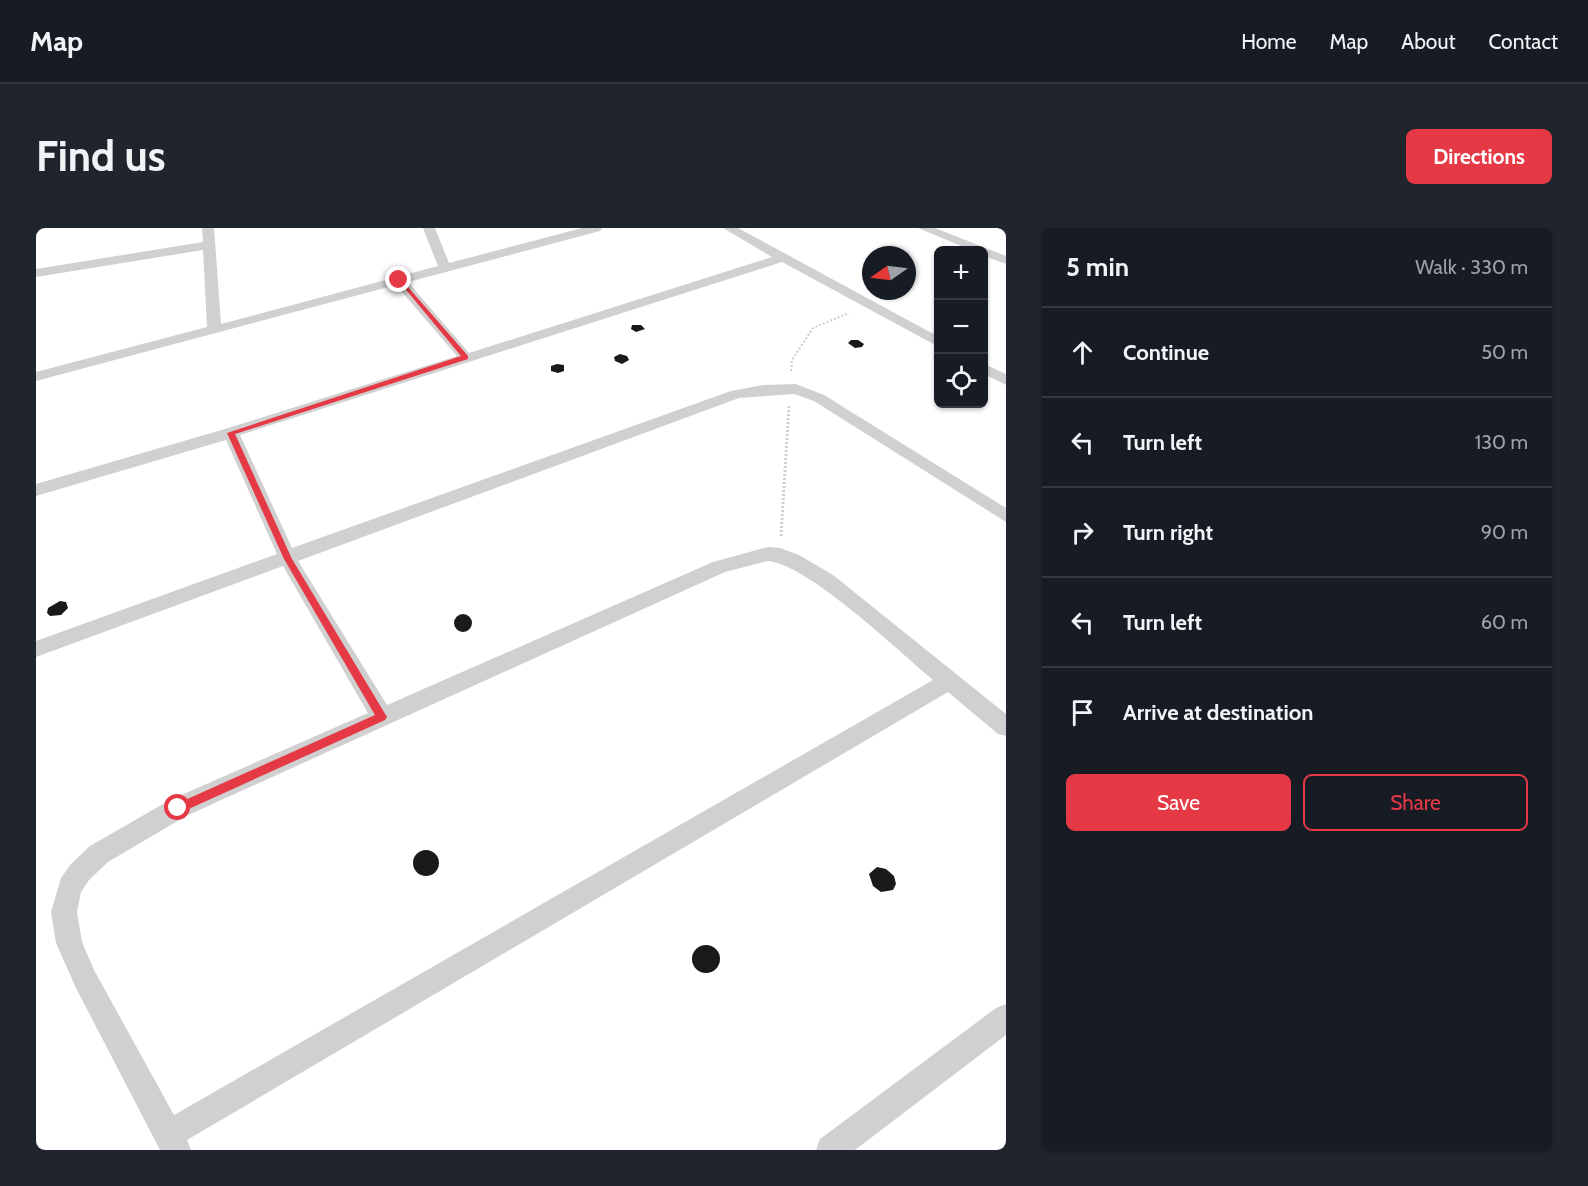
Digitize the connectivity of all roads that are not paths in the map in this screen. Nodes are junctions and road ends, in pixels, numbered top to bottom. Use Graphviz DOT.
graph roads {
  1 [pos="208,228"];
  2 [pos="429,228"];
  3 [pos="596,228"];
  4 [pos="729,228"];
  5 [pos="924,228"];
  6 [pos="208,245"];
  7 [pos="969,246"];
  8 [pos="988,253"];
  9 [pos="782,258"];
  10 [pos="1006,260"];
  11 [pos="445,268"];
  12 [pos="36,273"];
  13 [pos="399,280"];
  14 [pos="214,330"];
  15 [pos="934,341"];
  16 [pos="465,357"];
  17 [pos="988,370"];
  18 [pos="36,377"];
  19 [pos="1006,380"];
  20 [pos="231,433"];
  21 [pos="36,490"];
  22 [pos="1006,516"];
  23 [pos="288,559"];
  24 [pos="36,649"];
  25 [pos="949,681"];
  26 [pos="382,717"];
  27 [pos="1006,728"];
  28 [pos="1006,1018"];
  29 [pos="172,1142"];
  30 [pos="831,1150"];
  1 -- 6 [label="street"];
  2 -- 11 [label="street"];
  3 -- 11 [label="street"];
  4 -- 9 [label="street"];
  5 -- 7 [label="street"];
  6 -- 12 [label="street"];
  6 -- 14 [label="street"];
  8 -- 10 [label="street"];
  9 -- 15 [label="street"];
  9 -- 16 [label="street"];
  11 -- 13 [label="street"];
  13 -- 14 [label="street"];
  13 -- 16 [label="street"];
  14 -- 18 [label="street"];
  16 -- 20 [label="street"];
  17 -- 19 [label="street"];
  20 -- 21 [label="street"];
  20 -- 23 [label="street"];
  22 -- 23 [label="street"];
  23 -- 24 [label="street"];
  23 -- 26 [label="street"];
  25 -- 26 [label="street"];
  25 -- 27 [label="street"];
  25 -- 29 [label="street"];
  26 -- 29 [label="street"];
  28 -- 30 [label="street"];
}
